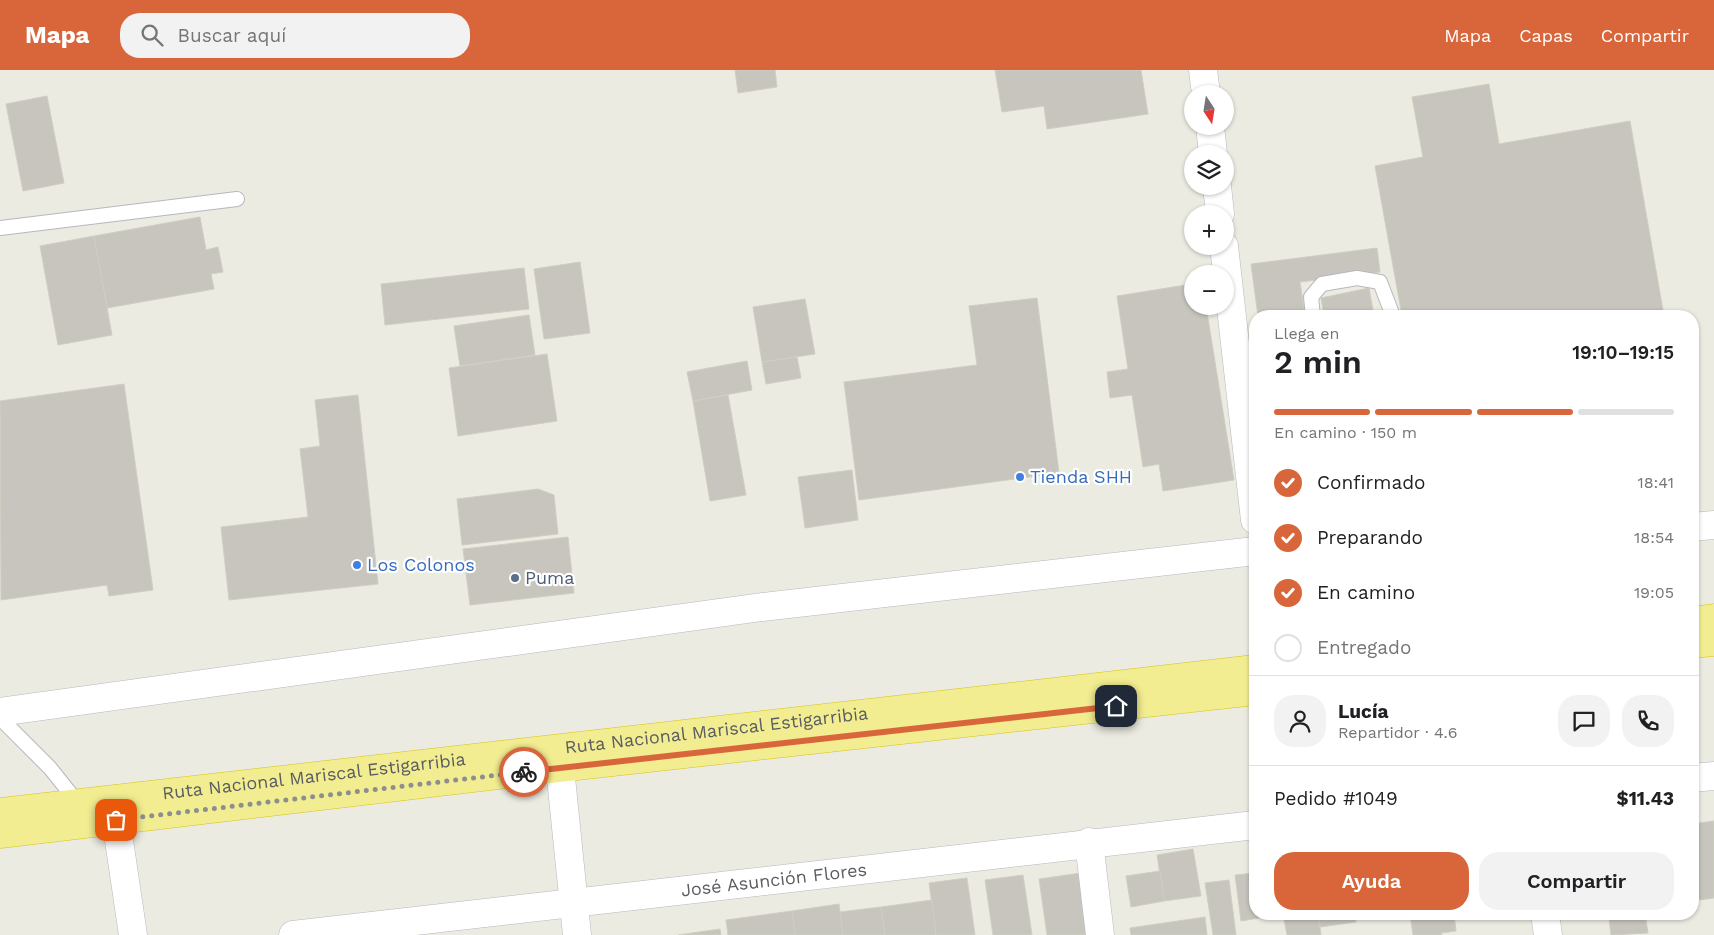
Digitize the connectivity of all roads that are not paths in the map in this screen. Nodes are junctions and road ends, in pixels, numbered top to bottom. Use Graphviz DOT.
graph roads {
  1 [pos="1203,70"];
  2 [pos="1205,85"];
  3 [pos="237,199"];
  4 [pos="0,228"];
  5 [pos="1225,255"];
  6 [pos="1313,310"];
  7 [pos="1390,310"];
  8 [pos="1249,467"];
  9 [pos="1714,525"];
  10 [pos="1699,526"];
  11 [pos="1249,552"];
  12 [pos="1714,618"];
  13 [pos="1699,620"];
  14 [pos="1714,642"];
  15 [pos="1699,643"];
  16 [pos="1249,670"];
  17 [pos="1249,692"];
  18 [pos="0,712"];
  19 [pos="0,718"];
  20 [pos="560,768"];
  21 [pos="1714,776"];
  22 [pos="1699,777"];
  23 [pos="78,803"];
  24 [pos="0,812"];
  25 [pos="116,820"];
  26 [pos="1249,826"];
  27 [pos="0,834"];
  28 [pos="1090,842"];
  29 [pos="574,904"];
  30 [pos="1546,920"];
  31 [pos="133,935"];
  32 [pos="293,935"];
  33 [pos="577,935"];
  34 [pos="1100,935"];
  35 [pos="1548,935"];
  1 -- 2 [label="street"];
  3 -- 4 [label="lane"];
  5 -- 8 [label="street"];
  6 -- 7 [label="lane"];
  9 -- 10 [label="street"];
  11 -- 18 [label="street"];
  12 -- 13 [label="highway"];
  14 -- 15 [label="highway"];
  16 -- 23 [label="highway, Ruta Nacional Mariscal Estigarribia"];
  17 -- 20 [label="highway, Ruta Nacional Mariscal Estigarribia"];
  19 -- 23 [label="lane"];
  20 -- 25 [label="highway, Ruta Nacional Mariscal Estigarribia"];
  20 -- 29 [label="street"];
  21 -- 22 [label="street"];
  23 -- 24 [label="highway, Ruta Nacional Mariscal Estigarribia"];
  25 -- 27 [label="highway, Ruta Nacional Mariscal Estigarribia"];
  25 -- 31 [label="street"];
  26 -- 28 [label="street, José Asunción Flores"];
  28 -- 29 [label="street, José Asunción Flores"];
  28 -- 34 [label="street"];
  29 -- 32 [label="street, José Asunción Flores"];
  29 -- 33 [label="street"];
  30 -- 35 [label="street"];
}
